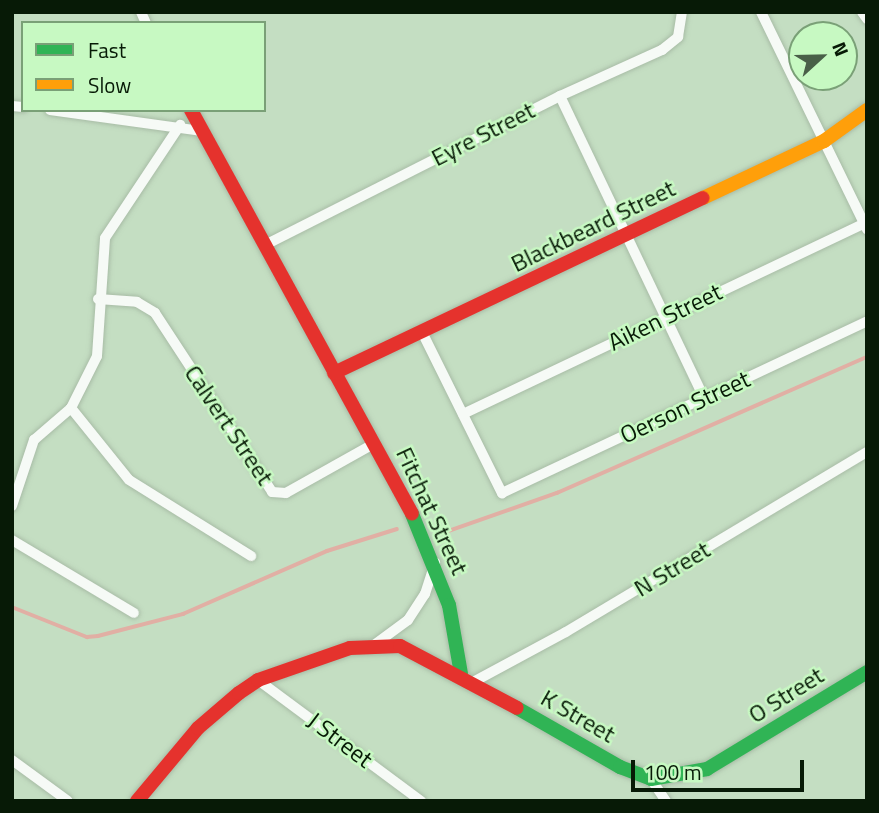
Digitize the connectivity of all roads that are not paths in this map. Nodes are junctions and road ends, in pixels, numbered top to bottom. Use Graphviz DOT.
graph roads {
  1 [pos="682,12"];
  2 [pos="761,12"];
  3 [pos="862,12"];
  4 [pos="867,19"];
  5 [pos="559,96"];
  6 [pos="867,110"];
  7 [pos="67,112"];
  8 [pos="192,112"];
  9 [pos="180,125"];
  10 [pos="201,131"];
  11 [pos="824,141"];
  12 [pos="866,225"];
  13 [pos="624,235"];
  14 [pos="265,245"];
  15 [pos="98,299"];
  16 [pos="665,316"];
  17 [pos="867,321"];
  18 [pos="424,334"];
  19 [pos="334,373"];
  20 [pos="704,398"];
  21 [pos="71,408"];
  22 [pos="463,414"];
  23 [pos="375,443"];
  24 [pos="867,452"];
  25 [pos="12,506"];
  26 [pos="12,540"];
  27 [pos="251,556"];
  28 [pos="435,563"];
  29 [pos="134,613"];
  30 [pos="374,645"];
  31 [pos="867,671"];
  32 [pos="461,674"];
  33 [pos="258,680"];
  34 [pos="475,681"];
  35 [pos="12,760"];
  36 [pos="651,779"];
  37 [pos="68,801"];
  38 [pos="137,801"];
  39 [pos="421,801"];
  40 [pos="666,801"];
  1 -- 5 [label="street, Eyre Street"];
  2 -- 11 [label="street"];
  3 -- 4 [label="street"];
  5 -- 13 [label="street"];
  5 -- 14 [label="street, Eyre Street"];
  6 -- 11 [label="street, Blackbeard Street"];
  7 -- 9 [label="street"];
  8 -- 10 [label="street, Fitchat Street"];
  9 -- 10 [label="street"];
  9 -- 15 [label="street"];
  10 -- 14 [label="street, Fitchat Street"];
  11 -- 12 [label="street"];
  11 -- 13 [label="street, Blackbeard Street"];
  12 -- 16 [label="street, Aiken Street"];
  13 -- 16 [label="street"];
  13 -- 18 [label="street, Blackbeard Street"];
  14 -- 19 [label="street, Fitchat Street"];
  15 -- 21 [label="street"];
  15 -- 23 [label="street, Calvert Street"];
  16 -- 20 [label="street"];
  16 -- 22 [label="street, Aiken Street"];
  17 -- 20 [label="street, Oerson Street"];
  18 -- 19 [label="street, Blackbeard Street"];
  18 -- 22 [label="street"];
  19 -- 23 [label="street, Fitchat Street"];
  20 -- 22 [label="street, Oerson Street"];
  21 -- 25 [label="street"];
  21 -- 27 [label="street"];
  23 -- 28 [label="street, Fitchat Street"];
  24 -- 34 [label="street, N Street"];
  26 -- 29 [label="street"];
  28 -- 30 [label="street"];
  28 -- 32 [label="street, Fitchat Street"];
  30 -- 32 [label="street"];
  30 -- 33 [label="street"];
  31 -- 36 [label="street, O Street"];
  32 -- 34 [label="street, K Street"];
  33 -- 38 [label="street"];
  33 -- 39 [label="street, J Street"];
  34 -- 36 [label="street, K Street"];
  35 -- 37 [label="street"];
  36 -- 40 [label="street"];
}
